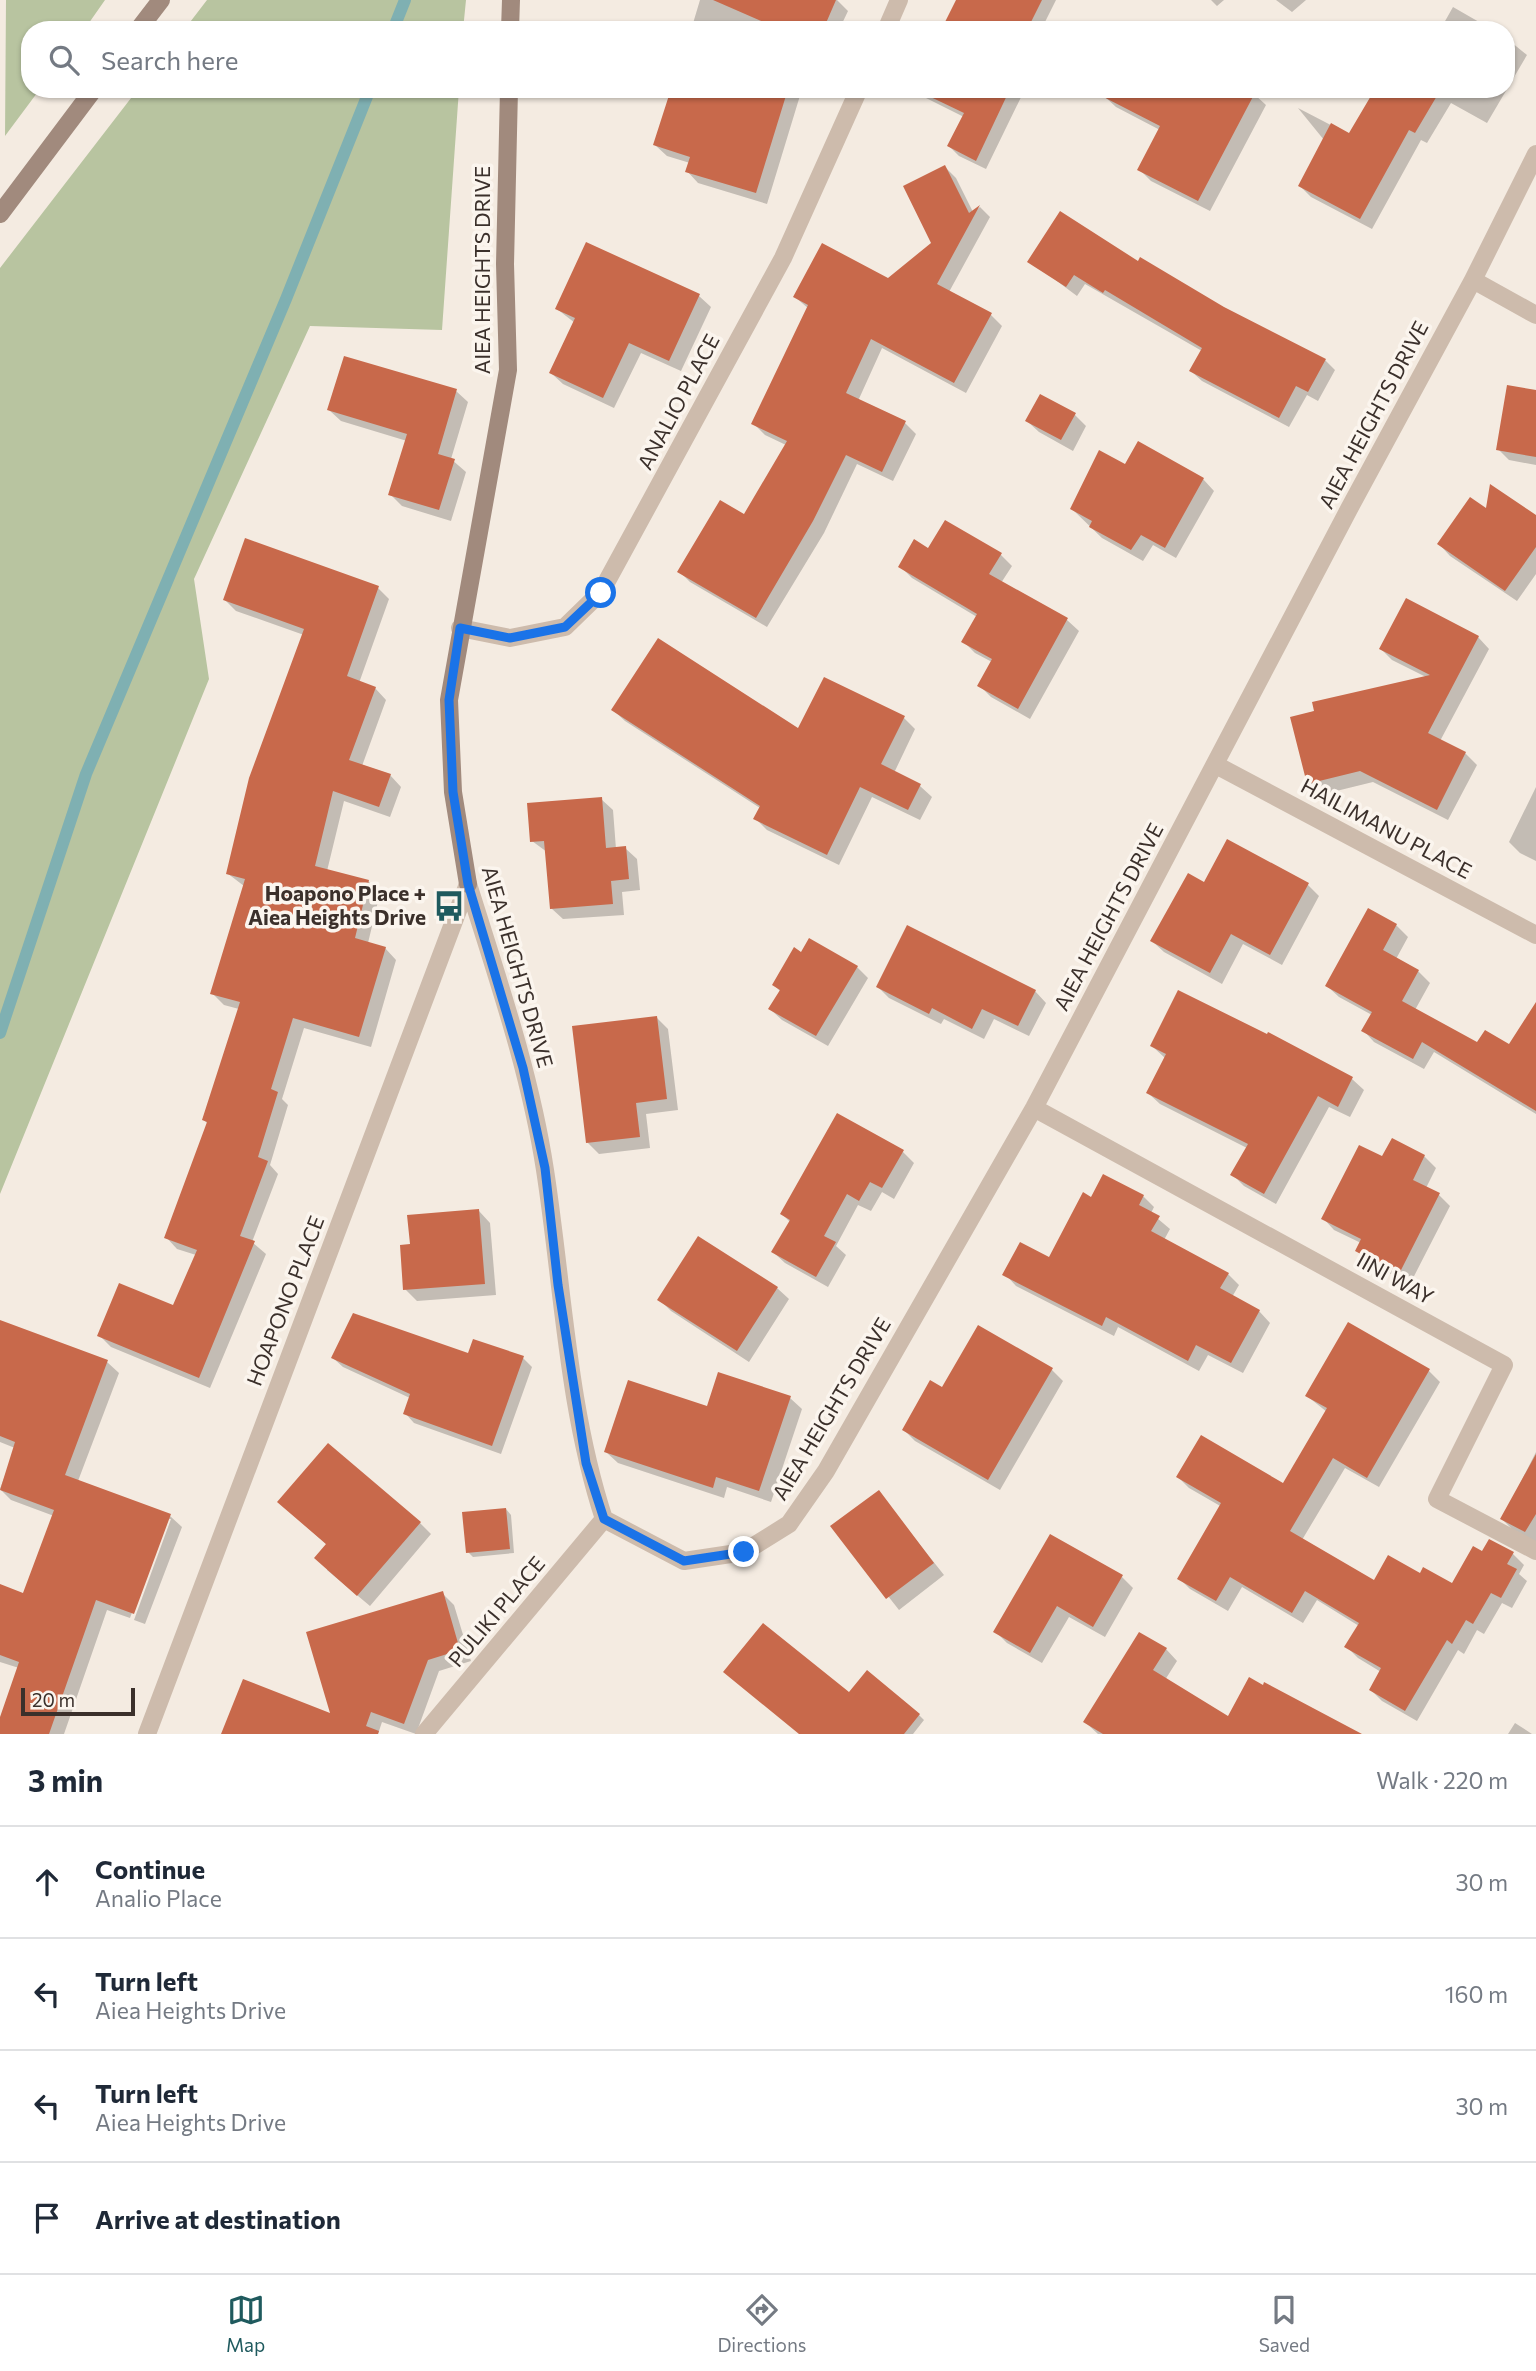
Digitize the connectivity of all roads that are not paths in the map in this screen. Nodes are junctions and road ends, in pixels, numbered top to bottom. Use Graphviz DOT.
graph roads {
  1 [pos="161,0"];
  2 [pos="511,0"];
  3 [pos="899,0"];
  4 [pos="145,21"];
  5 [pos="510,21"];
  6 [pos="890,21"];
  7 [pos="87,98"];
  8 [pos="509,98"];
  9 [pos="855,98"];
  10 [pos="1536,154"];
  11 [pos="0,214"];
  12 [pos="1473,280"];
  13 [pos="1536,315"];
  14 [pos="460,628"];
  15 [pos="1216,765"];
  16 [pos="468,884"];
  17 [pos="1536,934"];
  18 [pos="1034,1108"];
  19 [pos="604,1519"];
  20 [pos="1536,1550"];
  21 [pos="147,1734"];
  22 [pos="424,1734"];
  1 -- 4 [label="street"];
  2 -- 5 [label="street"];
  3 -- 6 [label="street"];
  7 -- 11 [label="street"];
  8 -- 14 [label="street, AIEA HEIGHTS DRIVE"];
  9 -- 14 [label="street, ANALIO PLACE"];
  10 -- 12 [label="street, AIEA HEIGHTS DRIVE"];
  12 -- 13 [label="street"];
  12 -- 15 [label="street, AIEA HEIGHTS DRIVE"];
  14 -- 16 [label="street, AIEA HEIGHTS DRIVE"];
  15 -- 17 [label="street, HAILIMANU PLACE"];
  15 -- 18 [label="street, AIEA HEIGHTS DRIVE"];
  16 -- 19 [label="street, AIEA HEIGHTS DRIVE"];
  16 -- 21 [label="street, HOAPONO PLACE"];
  18 -- 19 [label="street, AIEA HEIGHTS DRIVE"];
  18 -- 20 [label="street, IINI WAY"];
  19 -- 22 [label="street, PULIKI PLACE"];
}
